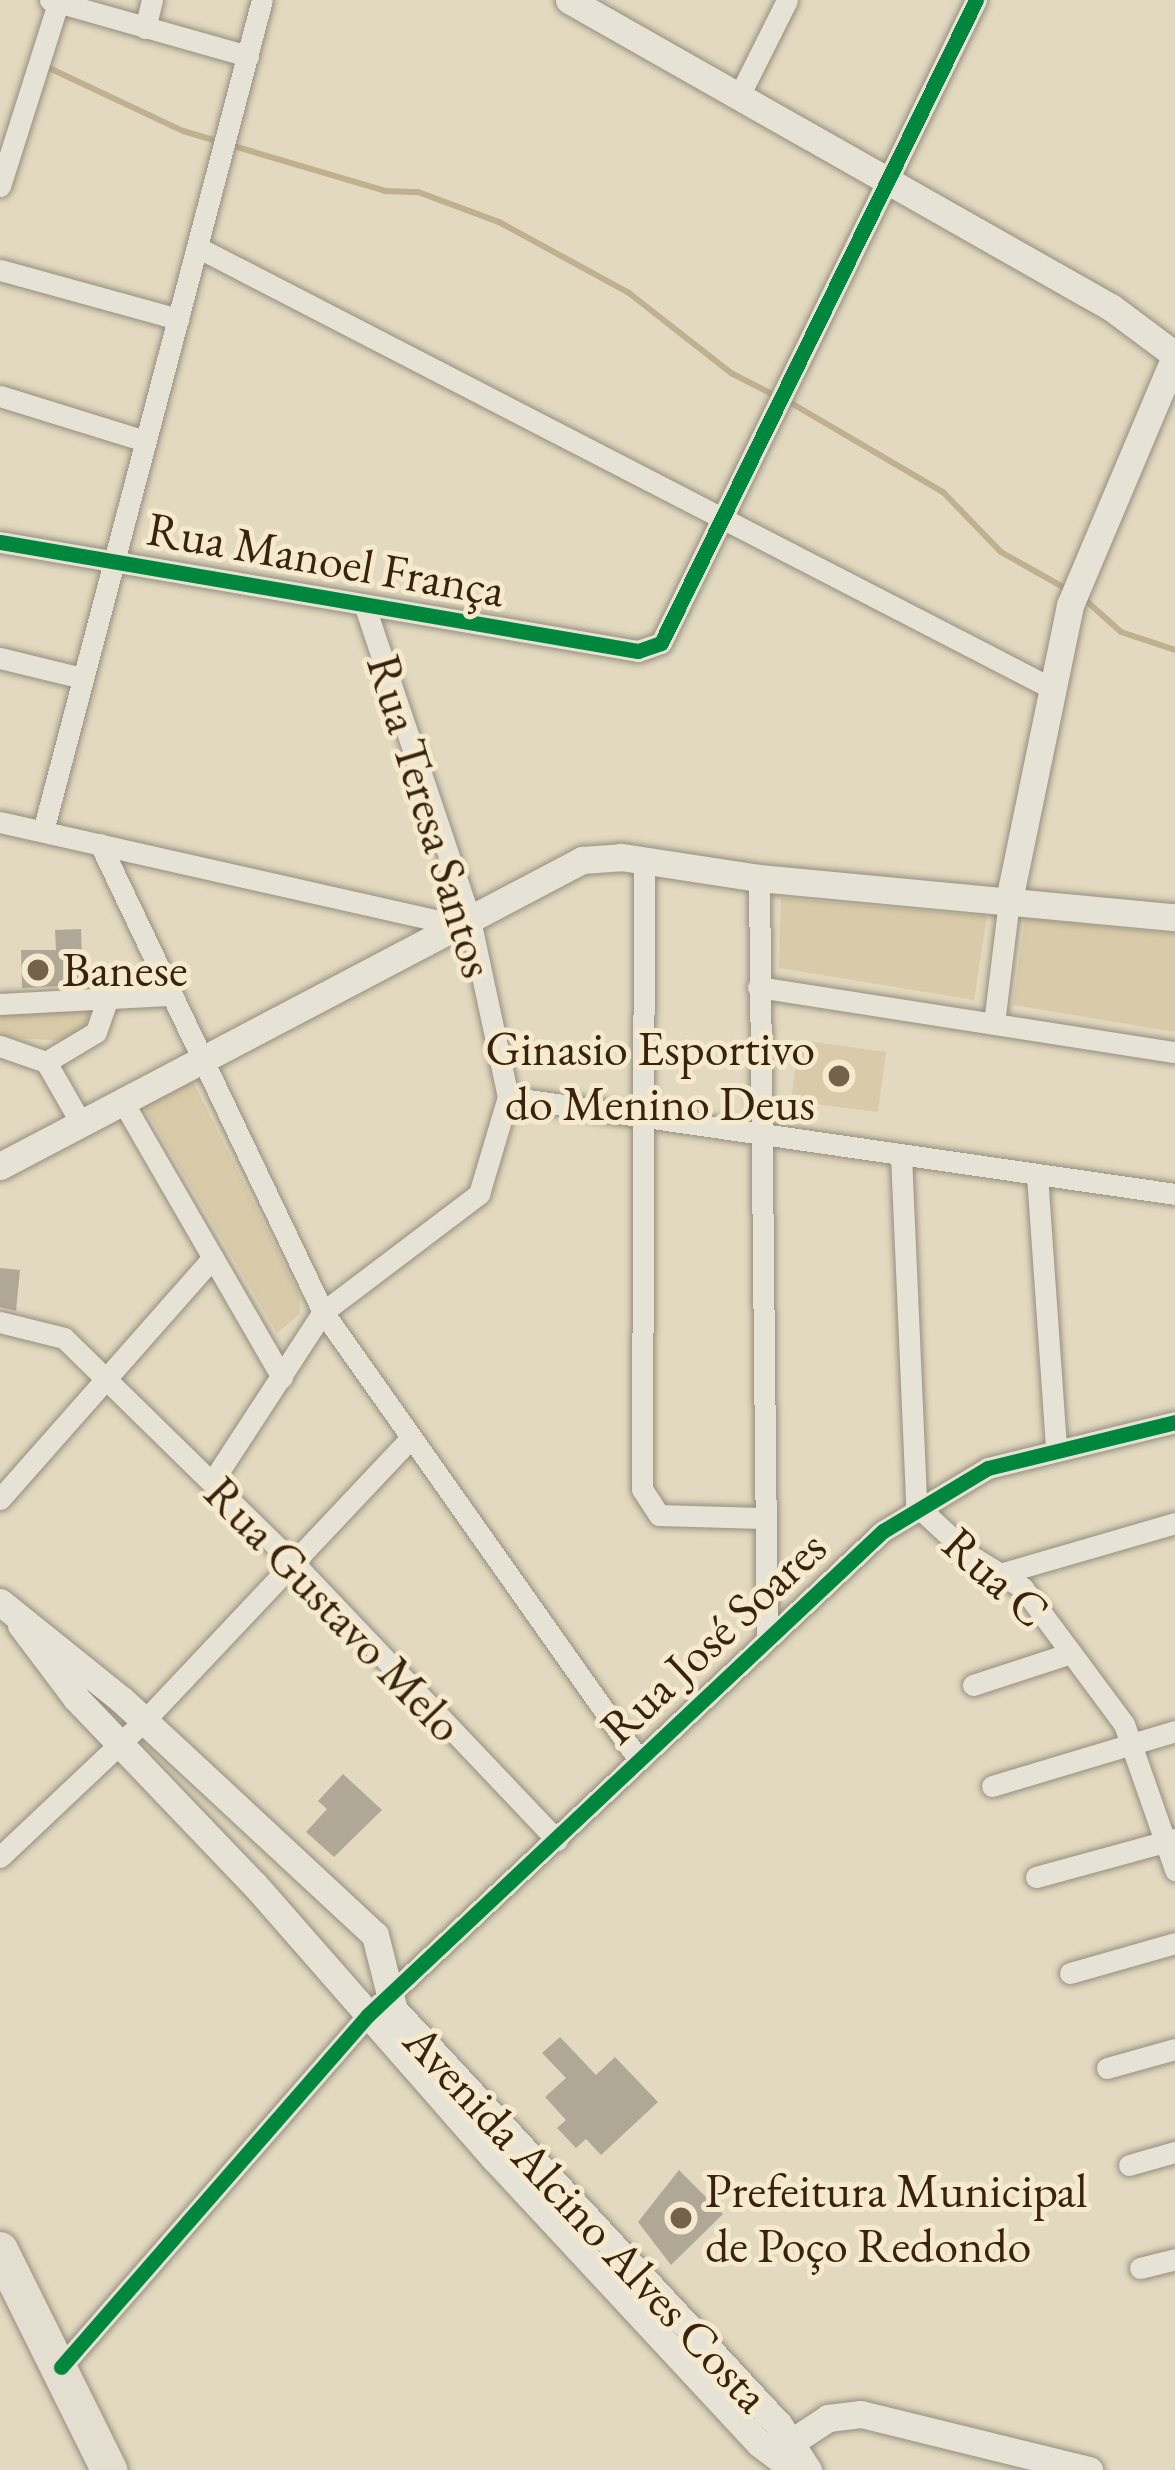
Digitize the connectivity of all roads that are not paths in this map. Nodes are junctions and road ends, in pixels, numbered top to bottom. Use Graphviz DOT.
graph roads {
  1 [pos="152,0"];
  2 [pos="262,0"];
  3 [pos="569,0"];
  4 [pos="787,0"];
  5 [pos="976,0"];
  6 [pos="56,1"];
  7 [pos="145,28"];
  8 [pos="248,56"];
  9 [pos="739,96"];
  10 [pos="885,182"];
  11 [pos="0,186"];
  12 [pos="199,248"];
  13 [pos="0,271"];
  14 [pos="178,319"];
  15 [pos="1175,356"];
  16 [pos="0,396"];
  17 [pos="142,440"];
  18 [pos="725,526"];
  19 [pos="0,542"];
  20 [pos="112,562"];
  21 [pos="365,607"];
  22 [pos="0,658"];
  23 [pos="82,678"];
  24 [pos="1051,688"];
  25 [pos="0,822"];
  26 [pos="43,832"];
  27 [pos="100,844"];
  28 [pos="644,860"];
  29 [pos="759,878"];
  30 [pos="1010,901"];
  31 [pos="1175,917"];
  32 [pos="464,922"];
  33 [pos="758,987"];
  34 [pos="168,995"];
  35 [pos="108,998"];
  36 [pos="0,1004"];
  37 [pos="994,1023"];
  38 [pos="0,1046"];
  39 [pos="1175,1052"];
  40 [pos="199,1061"];
  41 [pos="46,1062"];
  42 [pos="508,1097"];
  43 [pos="123,1102"];
  44 [pos="643,1119"];
  45 [pos="81,1123"];
  46 [pos="761,1137"];
  47 [pos="901,1155"];
  48 [pos="0,1166"];
  49 [pos="1037,1174"];
  50 [pos="1175,1195"];
  51 [pos="213,1256"];
  52 [pos="323,1312"];
  53 [pos="0,1322"];
  54 [pos="282,1377"];
  55 [pos="107,1383"];
  56 [pos="1175,1422"];
  57 [pos="410,1439"];
  58 [pos="1056,1446"];
  59 [pos="212,1483"];
  60 [pos="0,1499"];
  61 [pos="916,1504"];
  62 [pos="762,1519"];
  63 [pos="1175,1523"];
  64 [pos="292,1561"];
  65 [pos="1003,1573"];
  66 [pos="10,1612"];
  67 [pos="767,1638"];
  68 [pos="1071,1653"];
  69 [pos="974,1685"];
  70 [pos="145,1720"];
  71 [pos="1175,1731"];
  72 [pos="1134,1743"];
  73 [pos="119,1745"];
  74 [pos="639,1760"];
  75 [pos="992,1786"];
  76 [pos="218,1792"];
  77 [pos="192,1819"];
  78 [pos="557,1840"];
  79 [pos="1171,1841"];
  80 [pos="0,1857"];
  81 [pos="1175,1870"];
  82 [pos="1036,1877"];
  83 [pos="1175,1943"];
  84 [pos="1070,1973"];
  85 [pos="377,2008"];
  86 [pos="1175,2049"];
  87 [pos="1107,2068"];
  88 [pos="1175,2152"];
  89 [pos="1129,2165"];
  90 [pos="0,2250"];
  91 [pos="1175,2259"];
  92 [pos="1140,2268"];
  93 [pos="61,2367"];
  94 [pos="785,2455"];
  95 [pos="110,2470"];
  96 [pos="808,2470"];
  97 [pos="1089,2470"];
  1 -- 7 [label="street"];
  2 -- 8 [label="street"];
  3 -- 9 [label="street"];
  4 -- 9 [label="street"];
  5 -- 10 [label="street"];
  6 -- 7 [label="street"];
  6 -- 11 [label="street"];
  7 -- 8 [label="street"];
  8 -- 12 [label="street"];
  9 -- 10 [label="street"];
  10 -- 15 [label="street"];
  10 -- 18 [label="street"];
  12 -- 14 [label="street"];
  12 -- 18 [label="street"];
  13 -- 14 [label="street"];
  14 -- 17 [label="street"];
  15 -- 24 [label="street"];
  16 -- 17 [label="street"];
  17 -- 20 [label="street"];
  18 -- 21 [label="street, Rua Manoel França"];
  18 -- 24 [label="street"];
  19 -- 20 [label="street, Rua Manoel França"];
  20 -- 21 [label="street, Rua Manoel França"];
  20 -- 23 [label="street"];
  21 -- 32 [label="street, Rua Teresa Santos"];
  22 -- 23 [label="street"];
  23 -- 26 [label="street"];
  24 -- 30 [label="street"];
  25 -- 26 [label="street"];
  26 -- 27 [label="street"];
  27 -- 32 [label="street"];
  27 -- 34 [label="street"];
  28 -- 29 [label="street"];
  28 -- 32 [label="street"];
  28 -- 44 [label="street"];
  29 -- 30 [label="street"];
  29 -- 33 [label="street"];
  30 -- 31 [label="street"];
  30 -- 37 [label="street"];
  32 -- 40 [label="street"];
  32 -- 42 [label="street, Rua Teresa Santos"];
  33 -- 37 [label="street"];
  33 -- 46 [label="street"];
  34 -- 35 [label="street"];
  34 -- 40 [label="street"];
  35 -- 36 [label="street"];
  35 -- 41 [label="street"];
  37 -- 39 [label="street"];
  38 -- 41 [label="street"];
  40 -- 43 [label="street"];
  40 -- 52 [label="street"];
  41 -- 45 [label="street"];
  42 -- 44 [label="street"];
  42 -- 52 [label="street"];
  43 -- 45 [label="street"];
  43 -- 51 [label="street"];
  44 -- 46 [label="street"];
  44 -- 62 [label="street"];
  45 -- 48 [label="street"];
  46 -- 47 [label="street"];
  46 -- 62 [label="street"];
  47 -- 49 [label="street"];
  47 -- 61 [label="street"];
  49 -- 50 [label="street"];
  49 -- 58 [label="street"];
  51 -- 54 [label="street"];
  51 -- 55 [label="street"];
  52 -- 54 [label="street"];
  52 -- 57 [label="street"];
  53 -- 55 [label="street, Rua Gustavo Melo"];
  54 -- 59 [label="street"];
  55 -- 59 [label="street, Rua Gustavo Melo"];
  55 -- 60 [label="street"];
  56 -- 58 [label="street, Rua José Soares"];
  57 -- 64 [label="street"];
  57 -- 74 [label="street"];
  58 -- 61 [label="street, Rua José Soares"];
  59 -- 64 [label="street, Rua Gustavo Melo"];
  61 -- 65 [label="street, Rua C"];
  61 -- 67 [label="street, Rua José Soares"];
  62 -- 67 [label="street"];
  63 -- 65 [label="street"];
  64 -- 70 [label="street"];
  64 -- 78 [label="street, Rua Gustavo Melo"];
  65 -- 68 [label="street, Rua C"];
  66 -- 70 [label="street, Avenida Alcino Alves Costa"];
  66 -- 73 [label="street, Avenida Alcino Alves Costa"];
  67 -- 74 [label="street, Rua José Soares"];
  68 -- 69 [label="street, Rua C"];
  68 -- 72 [label="street, Rua C"];
  70 -- 73 [label="street"];
  70 -- 76 [label="street, Avenida Alcino Alves Costa"];
  71 -- 72 [label="street"];
  72 -- 75 [label="street"];
  72 -- 79 [label="street, Rua C"];
  73 -- 77 [label="street, Avenida Alcino Alves Costa"];
  73 -- 80 [label="street"];
  74 -- 78 [label="street, Rua José Soares"];
  76 -- 77 [label="street"];
  76 -- 85 [label="street, Avenida Alcino Alves Costa"];
  77 -- 85 [label="street, Avenida Alcino Alves Costa"];
  78 -- 85 [label="street, Rua José Soares"];
  79 -- 81 [label="street, Rua C"];
  79 -- 82 [label="street"];
  83 -- 84 [label="street"];
  85 -- 93 [label="street, Rua José Soares"];
  85 -- 94 [label="street, Avenida Alcino Alves Costa"];
  86 -- 87 [label="street"];
  88 -- 89 [label="street"];
  90 -- 93 [label="main road"];
  91 -- 92 [label="street"];
  93 -- 95 [label="main road"];
  94 -- 96 [label="street, Avenida Alcino Alves Costa"];
  94 -- 97 [label="street"];
}
